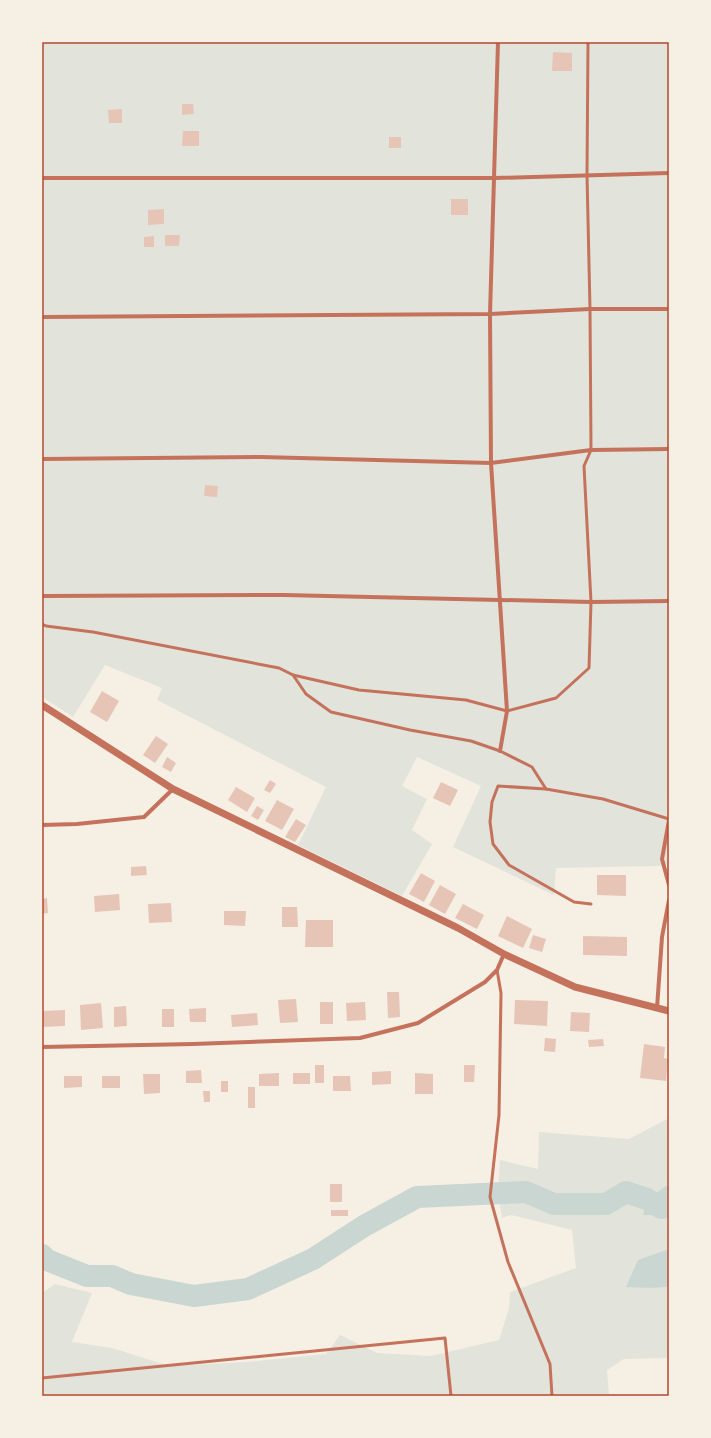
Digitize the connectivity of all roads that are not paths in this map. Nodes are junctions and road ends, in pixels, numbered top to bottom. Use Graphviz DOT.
graph roads {
  1 [pos="498,42"];
  2 [pos="588,42"];
  3 [pos="669,173"];
  4 [pos="587,175"];
  5 [pos="42,178"];
  6 [pos="495,178"];
  7 [pos="590,309"];
  8 [pos="669,309"];
  9 [pos="490,314"];
  10 [pos="42,317"];
  11 [pos="669,449"];
  12 [pos="591,450"];
  13 [pos="42,460"];
  14 [pos="491,463"];
  15 [pos="42,596"];
  16 [pos="499,600"];
  17 [pos="669,601"];
  18 [pos="591,602"];
  19 [pos="42,624"];
  20 [pos="293,675"];
  21 [pos="42,704"];
  22 [pos="507,711"];
  23 [pos="500,751"];
  24 [pos="173,789"];
  25 [pos="546,789"];
  26 [pos="669,819"];
  27 [pos="42,825"];
  28 [pos="668,878"];
  29 [pos="669,885"];
  30 [pos="669,900"];
  31 [pos="590,904"];
  32 [pos="504,954"];
  33 [pos="497,970"];
  34 [pos="657,1008"];
  35 [pos="669,1011"];
  36 [pos="42,1047"];
  37 [pos="42,1378"];
  38 [pos="451,1396"];
  39 [pos="552,1396"];
  1 -- 6 [label="street"];
  2 -- 4 [label="lane"];
  3 -- 4 [label="street"];
  4 -- 6 [label="street"];
  4 -- 7 [label="lane"];
  5 -- 6 [label="street"];
  6 -- 9 [label="street"];
  7 -- 8 [label="street"];
  7 -- 9 [label="street"];
  7 -- 12 [label="lane"];
  9 -- 10 [label="street"];
  9 -- 14 [label="street"];
  11 -- 12 [label="street"];
  12 -- 14 [label="street"];
  12 -- 18 [label="lane"];
  13 -- 14 [label="street"];
  14 -- 16 [label="street"];
  15 -- 16 [label="street"];
  16 -- 18 [label="street"];
  16 -- 22 [label="street"];
  17 -- 18 [label="street"];
  18 -- 22 [label="lane"];
  19 -- 20 [label="lane"];
  20 -- 22 [label="lane"];
  20 -- 23 [label="lane"];
  21 -- 24 [label="street"];
  22 -- 23 [label="street"];
  23 -- 25 [label="lane"];
  24 -- 27 [label="street"];
  24 -- 32 [label="street"];
  25 -- 26 [label="lane"];
  25 -- 31 [label="lane"];
  26 -- 28 [label="street"];
  28 -- 29 [label="street"];
  30 -- 34 [label="street"];
  32 -- 33 [label="street"];
  32 -- 34 [label="street"];
  33 -- 36 [label="street"];
  33 -- 39 [label="lane"];
  34 -- 35 [label="street"];
  37 -- 38 [label="lane"];
}
